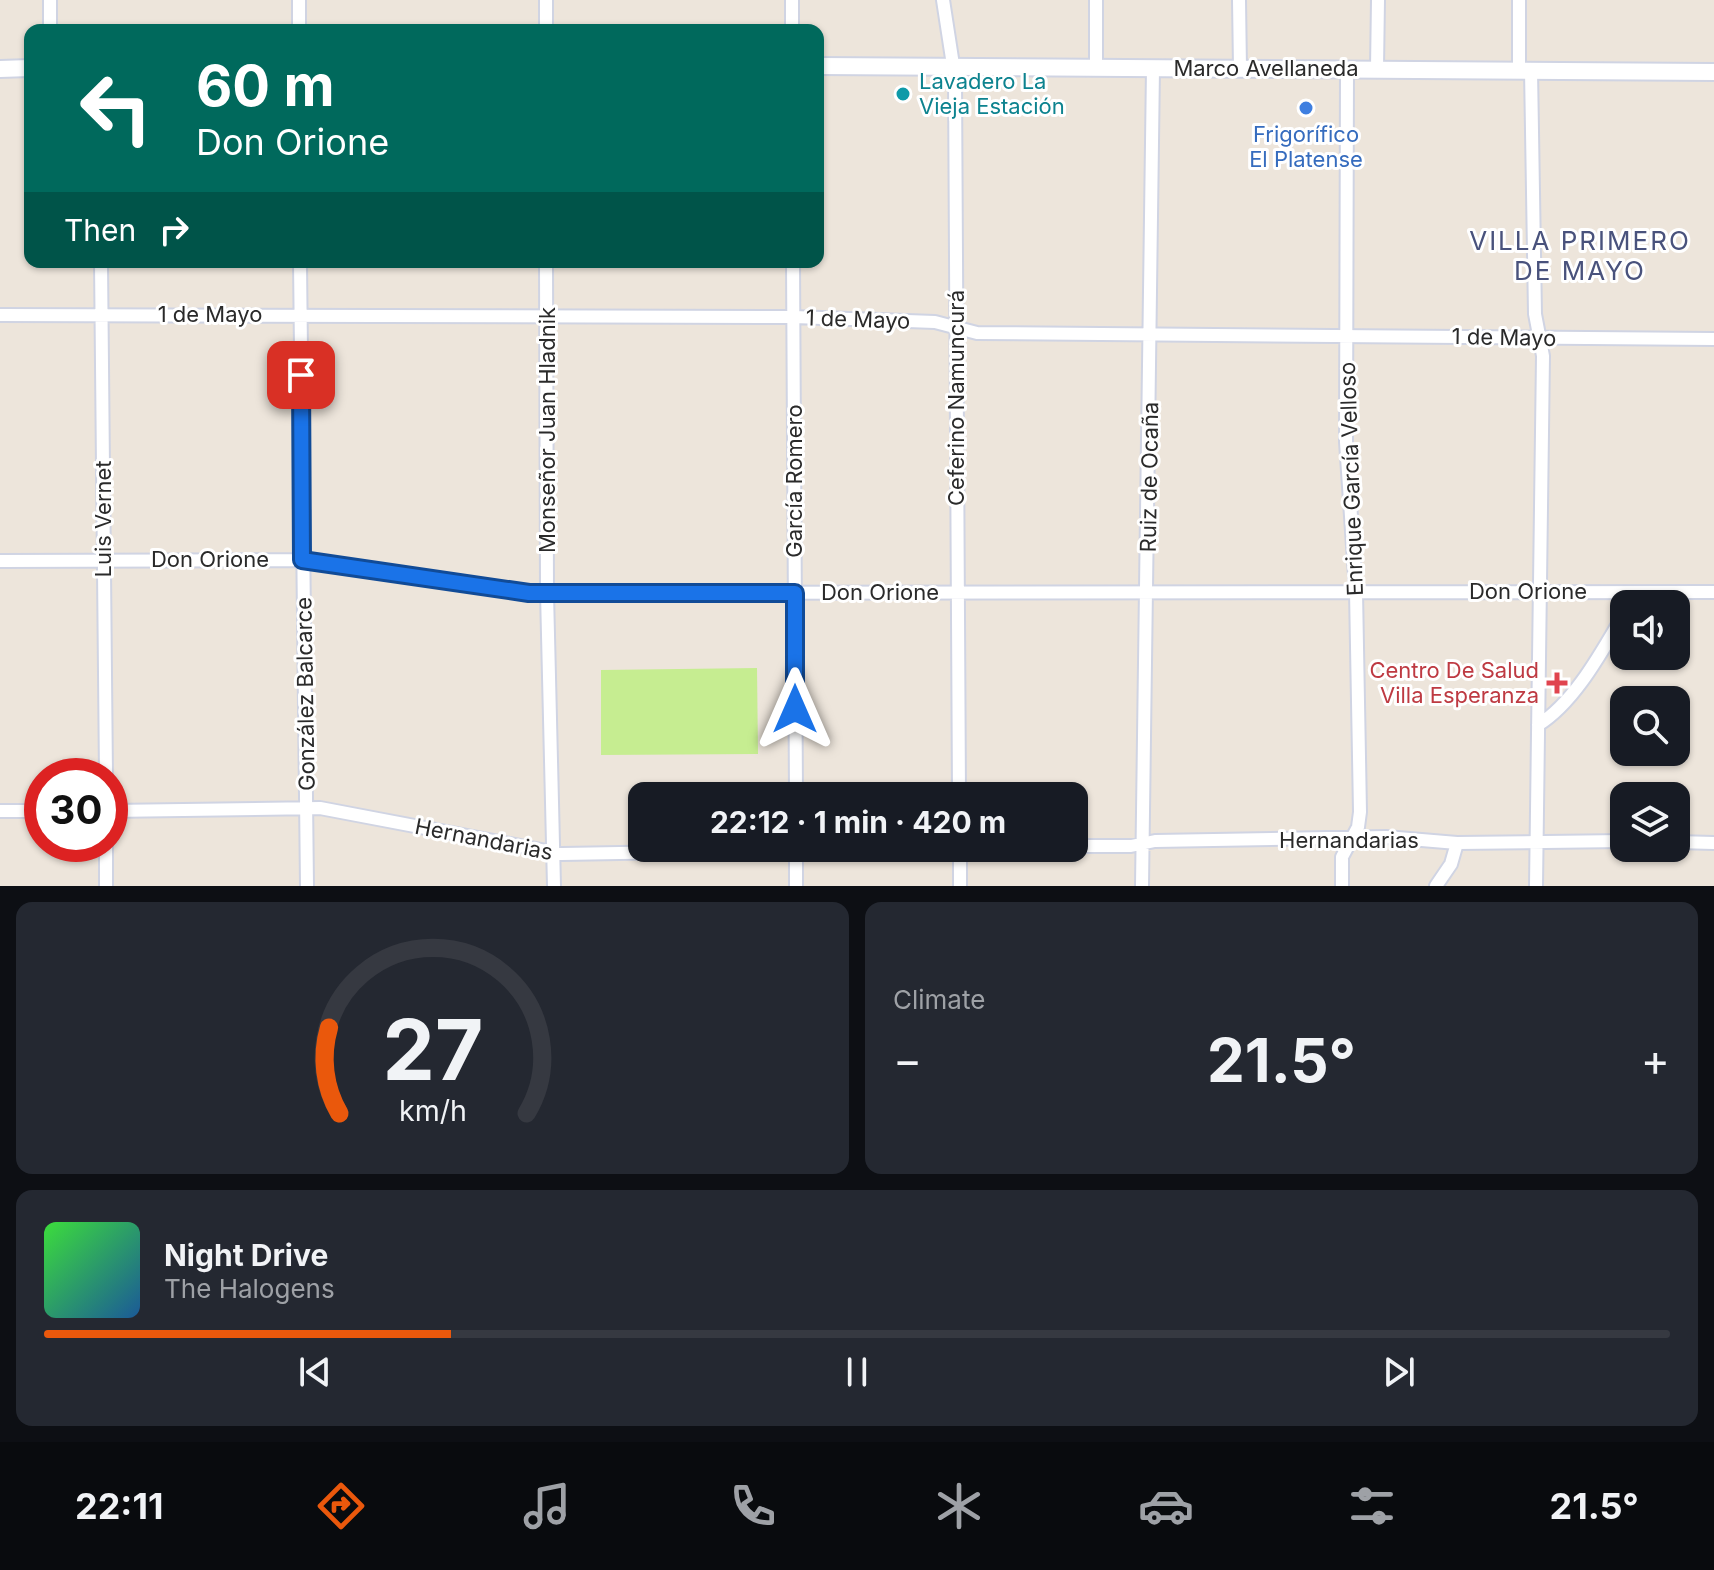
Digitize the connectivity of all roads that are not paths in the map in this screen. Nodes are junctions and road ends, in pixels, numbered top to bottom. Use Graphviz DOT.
graph roads {
  1 [pos="50,0"];
  2 [pos="299,0"];
  3 [pos="546,0"];
  4 [pos="792,0"];
  5 [pos="943,0"];
  6 [pos="1096,0"];
  7 [pos="1239,0"];
  8 [pos="1378,0"];
  9 [pos="1519,0"];
  10 [pos="50,24"];
  11 [pos="299,24"];
  12 [pos="546,24"];
  13 [pos="792,24"];
  14 [pos="824,66"];
  15 [pos="954,67"];
  16 [pos="24,68"];
  17 [pos="1096,68"];
  18 [pos="1153,68"];
  19 [pos="1240,68"];
  20 [pos="1347,68"];
  21 [pos="1377,68"];
  22 [pos="0,69"];
  23 [pos="1525,70"];
  24 [pos="1714,72"];
  25 [pos="101,268"];
  26 [pos="300,268"];
  27 [pos="546,268"];
  28 [pos="793,268"];
  29 [pos="300,314"];
  30 [pos="0,315"];
  31 [pos="102,315"];
  32 [pos="546,316"];
  33 [pos="794,317"];
  34 [pos="956,328"];
  35 [pos="1345,336"];
  36 [pos="1150,337"];
  37 [pos="1542,338"];
  38 [pos="1714,339"];
  39 [pos="104,559"];
  40 [pos="302,560"];
  41 [pos="0,561"];
  42 [pos="1537,590"];
  43 [pos="1356,591"];
  44 [pos="956,592"];
  45 [pos="1148,592"];
  46 [pos="1714,592"];
  47 [pos="547,593"];
  48 [pos="795,593"];
  49 [pos="1690,594"];
  50 [pos="1610,596"];
  51 [pos="1610,635"];
  52 [pos="1538,725"];
  53 [pos="106,758"];
  54 [pos="796,782"];
  55 [pos="959,782"];
  56 [pos="306,809"];
  57 [pos="0,811"];
  58 [pos="24,811"];
  59 [pos="128,811"];
  60 [pos="1351,839"];
  61 [pos="1537,840"];
  62 [pos="1610,841"];
  63 [pos="1690,842"];
  64 [pos="1143,843"];
  65 [pos="1457,843"];
  66 [pos="1714,843"];
  67 [pos="1088,845"];
  68 [pos="628,852"];
  69 [pos="554,853"];
  70 [pos="106,862"];
  71 [pos="796,862"];
  72 [pos="960,862"];
  73 [pos="106,886"];
  74 [pos="307,886"];
  75 [pos="554,886"];
  76 [pos="796,886"];
  77 [pos="960,886"];
  78 [pos="1142,886"];
  79 [pos="1342,886"];
  80 [pos="1436,886"];
  81 [pos="1536,886"];
  1 -- 10 [label="street"];
  2 -- 11 [label="street"];
  3 -- 12 [label="street"];
  4 -- 13 [label="street"];
  5 -- 15 [label="street, Ceferino Namuncurá"];
  6 -- 17 [label="street"];
  7 -- 19 [label="street"];
  8 -- 21 [label="street"];
  9 -- 23 [label="street"];
  14 -- 15 [label="street, Marco Avellaneda"];
  15 -- 17 [label="street, Marco Avellaneda"];
  15 -- 34 [label="street, Ceferino Namuncurá"];
  16 -- 22 [label="street"];
  17 -- 18 [label="street, Marco Avellaneda"];
  18 -- 19 [label="street, Marco Avellaneda"];
  18 -- 36 [label="street, Ruiz de Ocaña"];
  19 -- 20 [label="street, Marco Avellaneda"];
  20 -- 21 [label="street, Marco Avellaneda"];
  20 -- 35 [label="street, Enrique García Velloso"];
  21 -- 23 [label="street, Marco Avellaneda"];
  23 -- 24 [label="street, Marco Avellaneda"];
  23 -- 37 [label="street"];
  25 -- 31 [label="street, Luis Vernet"];
  26 -- 29 [label="street, González Balcarce"];
  27 -- 32 [label="street, Monseñor Juan Hladnik"];
  28 -- 33 [label="street, García Romero"];
  29 -- 31 [label="street, 1 de Mayo"];
  29 -- 32 [label="street, 1 de Mayo"];
  29 -- 40 [label="street, González Balcarce"];
  30 -- 31 [label="street, 1 de Mayo"];
  31 -- 39 [label="street, Luis Vernet"];
  32 -- 33 [label="street, 1 de Mayo"];
  32 -- 47 [label="street, Monseñor Juan Hladnik"];
  33 -- 34 [label="street, 1 de Mayo"];
  33 -- 48 [label="street, García Romero"];
  34 -- 36 [label="street, 1 de Mayo"];
  34 -- 44 [label="street, Ceferino Namuncurá"];
  35 -- 36 [label="street, 1 de Mayo"];
  35 -- 37 [label="street, 1 de Mayo"];
  35 -- 43 [label="street, Enrique García Velloso"];
  36 -- 45 [label="street, Ruiz de Ocaña"];
  37 -- 38 [label="street, 1 de Mayo"];
  37 -- 42 [label="street"];
  39 -- 40 [label="street, Don Orione"];
  39 -- 41 [label="street, Don Orione"];
  39 -- 53 [label="street, Luis Vernet"];
  40 -- 47 [label="street, Don Orione"];
  40 -- 56 [label="street, González Balcarce"];
  42 -- 43 [label="street, Don Orione"];
  42 -- 50 [label="street, Don Orione"];
  42 -- 52 [label="street"];
  43 -- 45 [label="street, Don Orione"];
  43 -- 60 [label="street, Enrique García Velloso"];
  44 -- 45 [label="street, Don Orione"];
  44 -- 48 [label="street, Don Orione"];
  44 -- 55 [label="street, Ceferino Namuncurá"];
  45 -- 64 [label="street, Ruiz de Ocaña"];
  46 -- 49 [label="street, Don Orione"];
  47 -- 48 [label="street, Don Orione"];
  47 -- 69 [label="street, Monseñor Juan Hladnik"];
  48 -- 54 [label="street, García Romero"];
  51 -- 52 [label="street"];
  52 -- 61 [label="street"];
  56 -- 59 [label="street, Hernandarias"];
  56 -- 69 [label="street, Hernandarias"];
  56 -- 74 [label="street, González Balcarce"];
  57 -- 58 [label="street"];
  60 -- 64 [label="street, Hernandarias"];
  60 -- 65 [label="street, Hernandarias"];
  60 -- 79 [label="street, Enrique García Velloso"];
  61 -- 62 [label="street, Hernandarias"];
  61 -- 65 [label="street, Hernandarias"];
  61 -- 81 [label="street"];
  63 -- 66 [label="street"];
  64 -- 67 [label="street, Hernandarias"];
  64 -- 78 [label="street, Ruiz de Ocaña"];
  65 -- 80 [label="street"];
  68 -- 69 [label="street, Hernandarias"];
  69 -- 75 [label="street, Monseñor Juan Hladnik"];
  70 -- 73 [label="street"];
  71 -- 76 [label="street"];
  72 -- 77 [label="street"];
}
